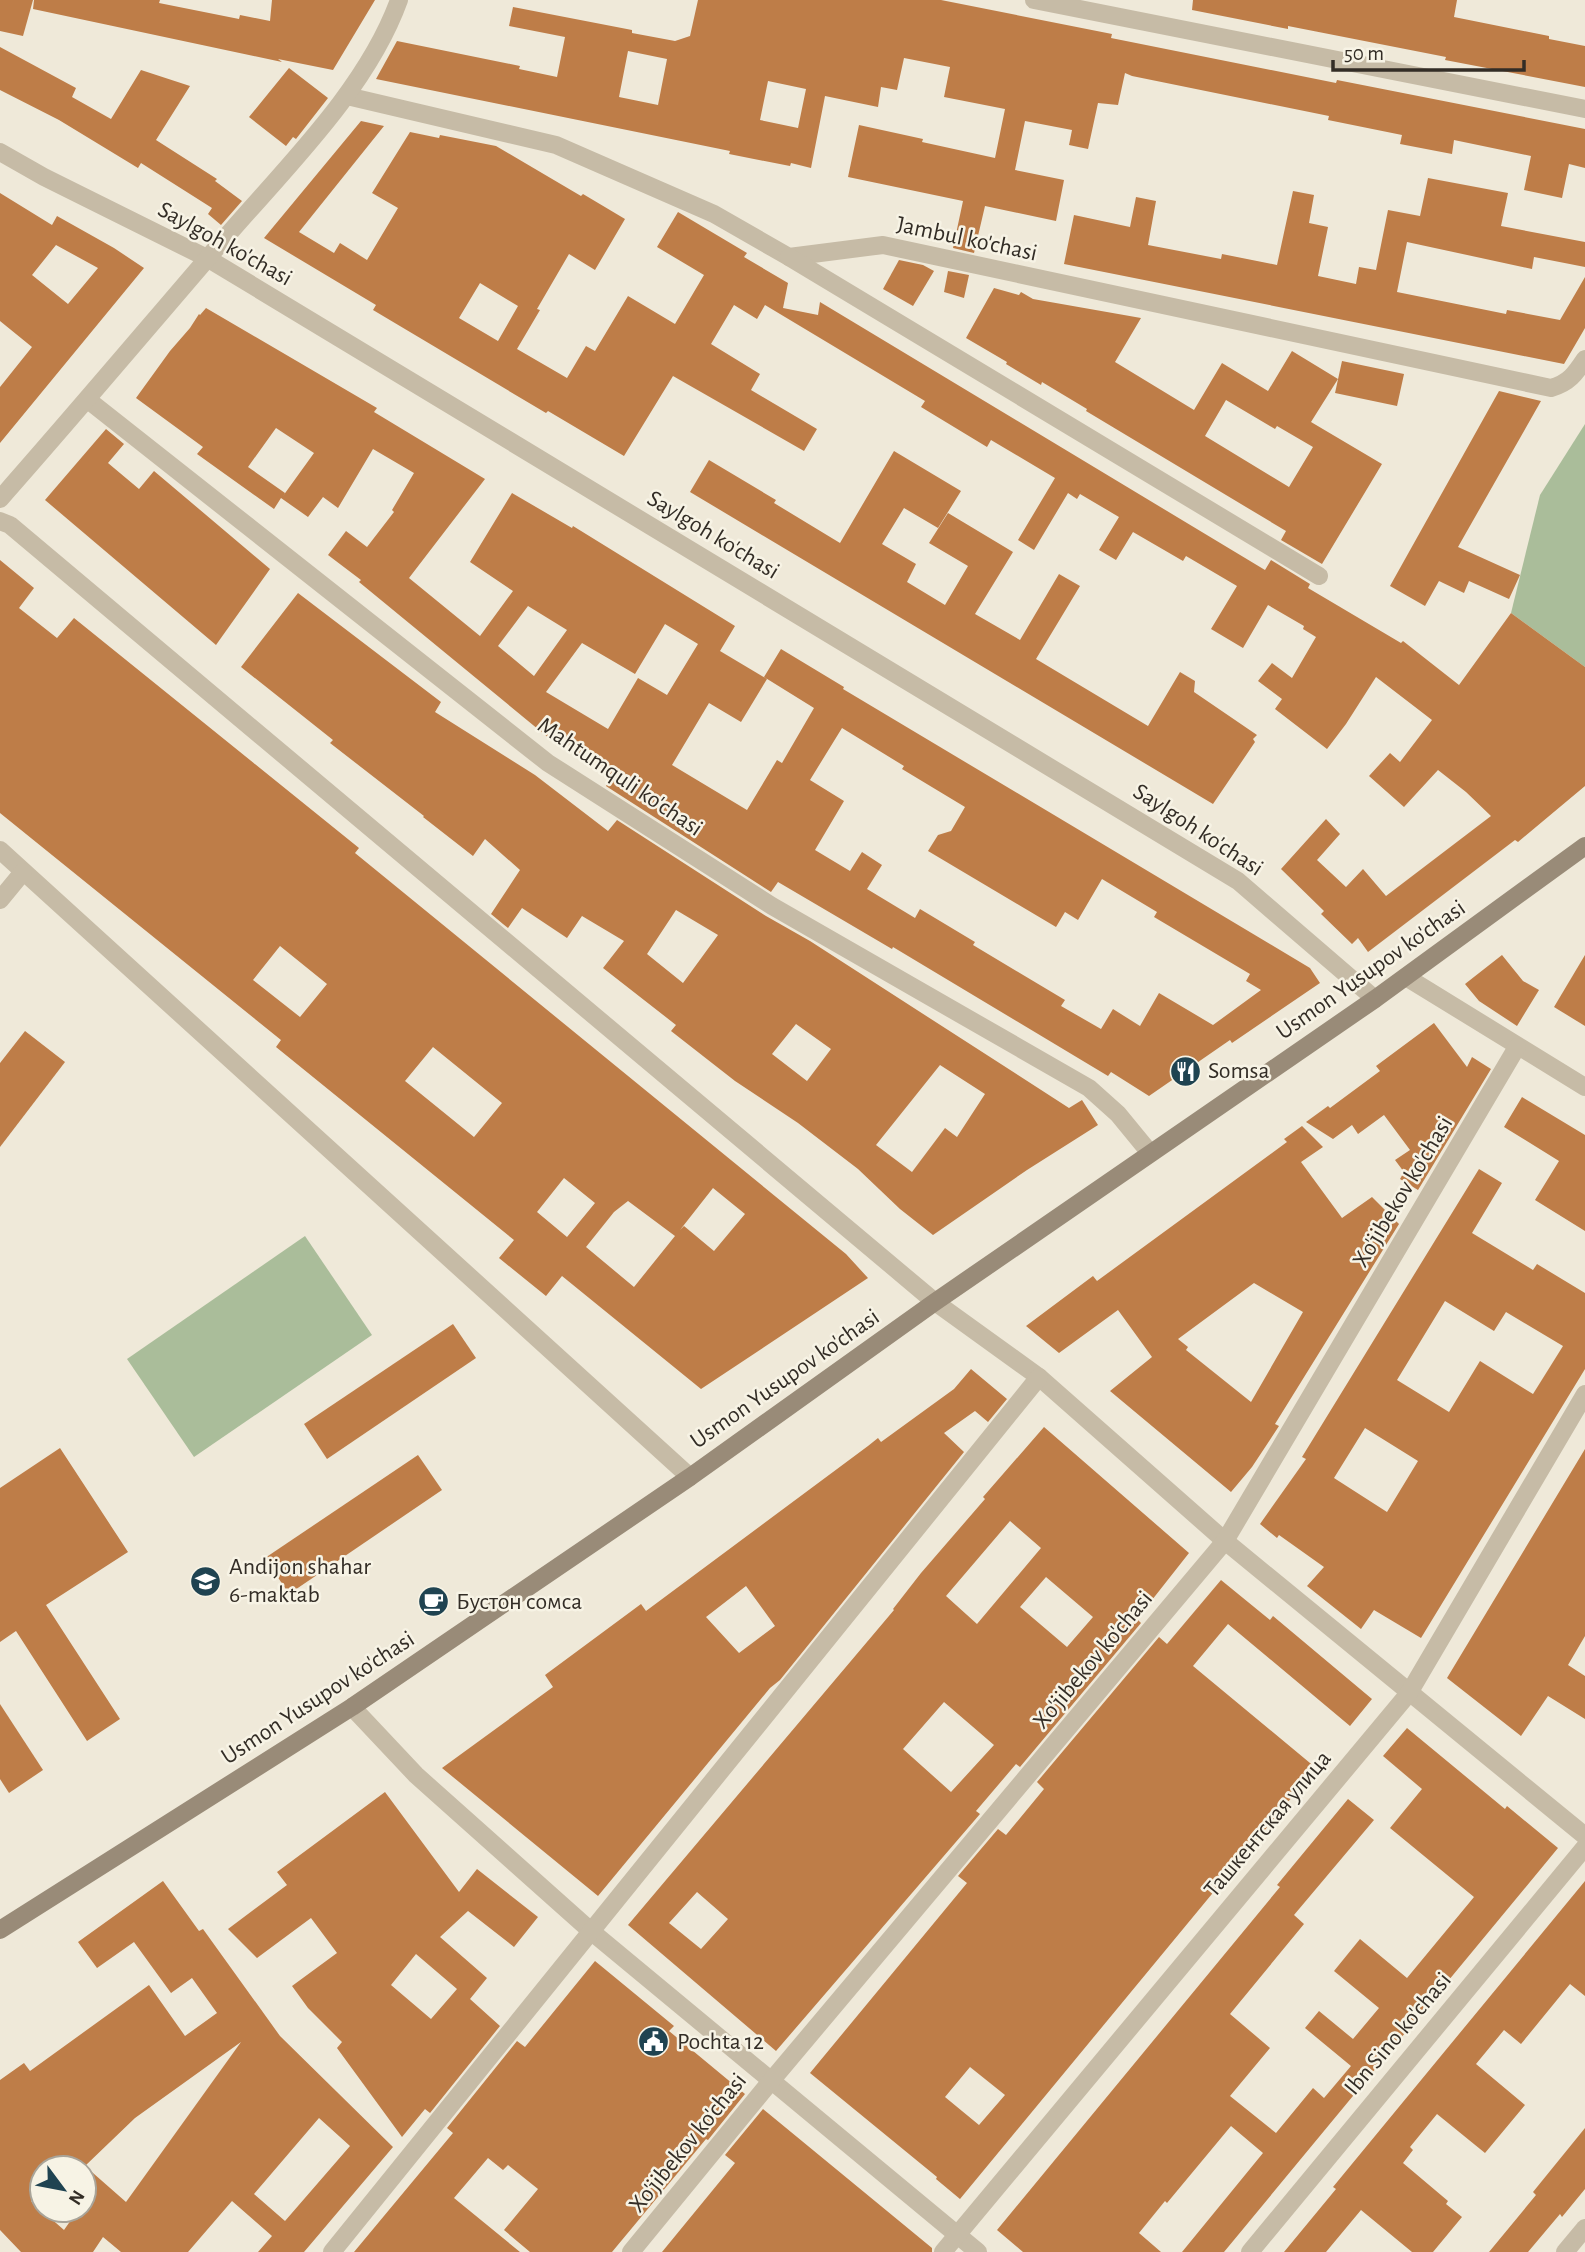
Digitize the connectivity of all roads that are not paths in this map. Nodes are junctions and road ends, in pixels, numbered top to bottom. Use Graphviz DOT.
graph roads {
  1 [pos="399,0"];
  2 [pos="1034,0"];
  3 [pos="347,96"];
  4 [pos="1585,109"];
  5 [pos="0,152"];
  6 [pos="789,257"];
  7 [pos="207,258"];
  8 [pos="1585,359"];
  9 [pos="88,400"];
  10 [pos="0,499"];
  11 [pos="0,521"];
  12 [pos="1319,576"];
  13 [pos="1585,846"];
  14 [pos="0,850"];
  15 [pos="23,872"];
  16 [pos="0,900"];
  17 [pos="1406,977"];
  18 [pos="1375,999"];
  19 [pos="1517,1047"];
  20 [pos="1585,1087"];
  21 [pos="1150,1153"];
  22 [pos="935,1302"];
  23 [pos="1039,1377"];
  24 [pos="1585,1394"];
  25 [pos="690,1477"];
  26 [pos="1225,1541"];
  27 [pos="1409,1693"];
  28 [pos="352,1707"];
  29 [pos="1585,1836"];
  30 [pos="1585,1847"];
  31 [pos="0,1930"];
  32 [pos="592,1932"];
  33 [pos="771,2081"];
  34 [pos="1585,2228"];
  35 [pos="957,2235"];
  36 [pos="332,2252"];
  37 [pos="631,2252"];
  38 [pos="943,2252"];
  39 [pos="978,2252"];
  40 [pos="1250,2252"];
  41 [pos="1565,2252"];
  1 -- 3 [label="street"];
  2 -- 4 [label="street"];
  3 -- 6 [label="street"];
  3 -- 7 [label="street"];
  5 -- 7 [label="street, Saylgoh ko'chasi"];
  6 -- 8 [label="street, Jambul ko'chasi"];
  6 -- 12 [label="street"];
  7 -- 9 [label="street"];
  7 -- 18 [label="street, Saylgoh ko'chasi"];
  9 -- 10 [label="street"];
  9 -- 21 [label="street, Mahtumquli ko'chasi"];
  11 -- 22 [label="street"];
  13 -- 17 [label="main road, Usmon Yusupov ko'chasi"];
  14 -- 15 [label="street"];
  15 -- 16 [label="street"];
  15 -- 25 [label="street"];
  17 -- 18 [label="main road, Usmon Yusupov ko'chasi"];
  17 -- 19 [label="street"];
  18 -- 21 [label="main road, Usmon Yusupov ko'chasi"];
  19 -- 20 [label="street"];
  19 -- 26 [label="street, Xo'jibekov ko'chasi"];
  21 -- 22 [label="main road, Usmon Yusupov ko'chasi"];
  22 -- 23 [label="street"];
  22 -- 25 [label="main road, Usmon Yusupov ko'chasi"];
  23 -- 26 [label="street"];
  23 -- 32 [label="street"];
  24 -- 27 [label="street, Ташкентская улица"];
  25 -- 28 [label="main road, Usmon Yusupov ko'chasi"];
  26 -- 27 [label="street"];
  26 -- 33 [label="street, Xo'jibekov ko'chasi"];
  27 -- 29 [label="street"];
  27 -- 35 [label="street, Ташкентская улица"];
  28 -- 31 [label="main road, Usmon Yusupov ko'chasi"];
  28 -- 32 [label="street"];
  30 -- 40 [label="street, Ibn Sino ko'chasi"];
  32 -- 33 [label="street"];
  32 -- 36 [label="street"];
  33 -- 35 [label="street"];
  33 -- 37 [label="street, Xo'jibekov ko'chasi"];
  34 -- 41 [label="street"];
  35 -- 38 [label="street, Ташкентская улица"];
  35 -- 39 [label="street"];
}
